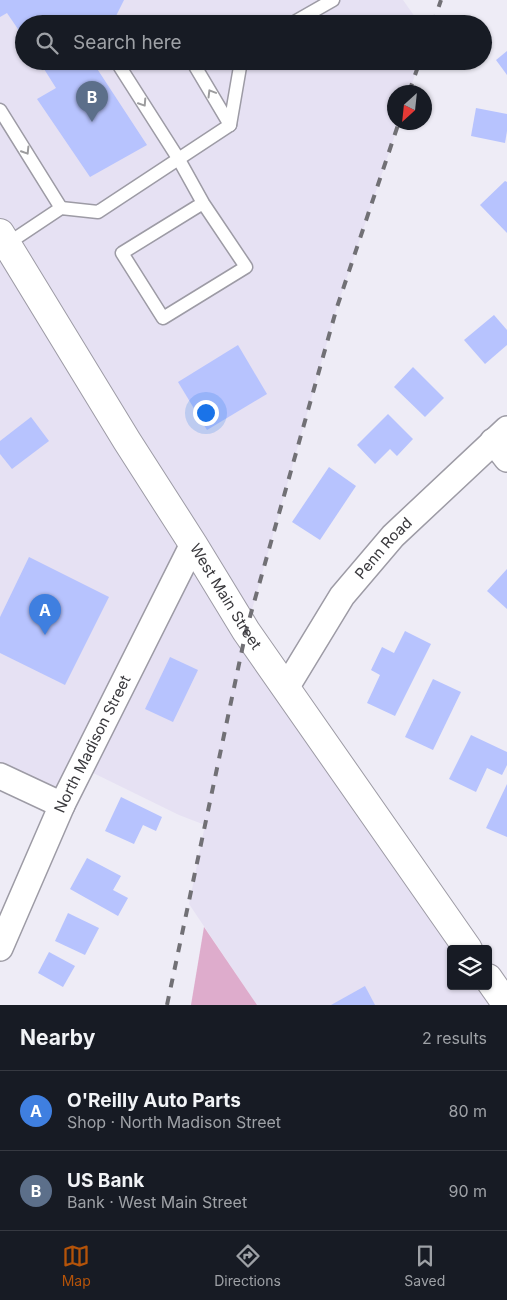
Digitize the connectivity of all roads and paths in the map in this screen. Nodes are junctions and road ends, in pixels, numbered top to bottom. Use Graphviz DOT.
graph roads {
  1 [pos="333,0"];
  2 [pos="307,15"];
  3 [pos="122,70"];
  4 [pos="197,70"];
  5 [pos="239,70"];
  6 [pos="0,110"];
  7 [pos="230,125"];
  8 [pos="178,158"];
  9 [pos="203,203"];
  10 [pos="61,208"];
  11 [pos="4,238"];
  12 [pos="502,443"];
  13 [pos="193,544"];
  14 [pos="286,688"];
  15 [pos="0,776"];
  16 [pos="62,805"];
  17 [pos="465,945"];
  18 [pos="0,948"];
  19 [pos="492,984"];
  20 [pos="507,1005"];
  1 -- 2 [label="lane"];
  3 -- 8 [label="lane, one-way"];
  7 -- 4 [label="lane, one-way"];
  5 -- 7 [label="lane"];
  6 -- 10 [label="lane, one-way"];
  7 -- 8 [label="lane"];
  8 -- 9 [label="lane"];
  8 -- 10 [label="lane"];
  9 -- 9 [label="lane"];
  10 -- 11 [label="lane"];
  11 -- 13 [label="main road, West Main Street"];
  12 -- 14 [label="street, Penn Road"];
  13 -- 14 [label="main road, West Main Street"];
  13 -- 16 [label="street, North Madison Street"];
  14 -- 17 [label="main road, West Main Street"];
  15 -- 16 [label="street"];
  16 -- 18 [label="street, North Madison Street"];
  19 -- 20 [label="main road"];
}
